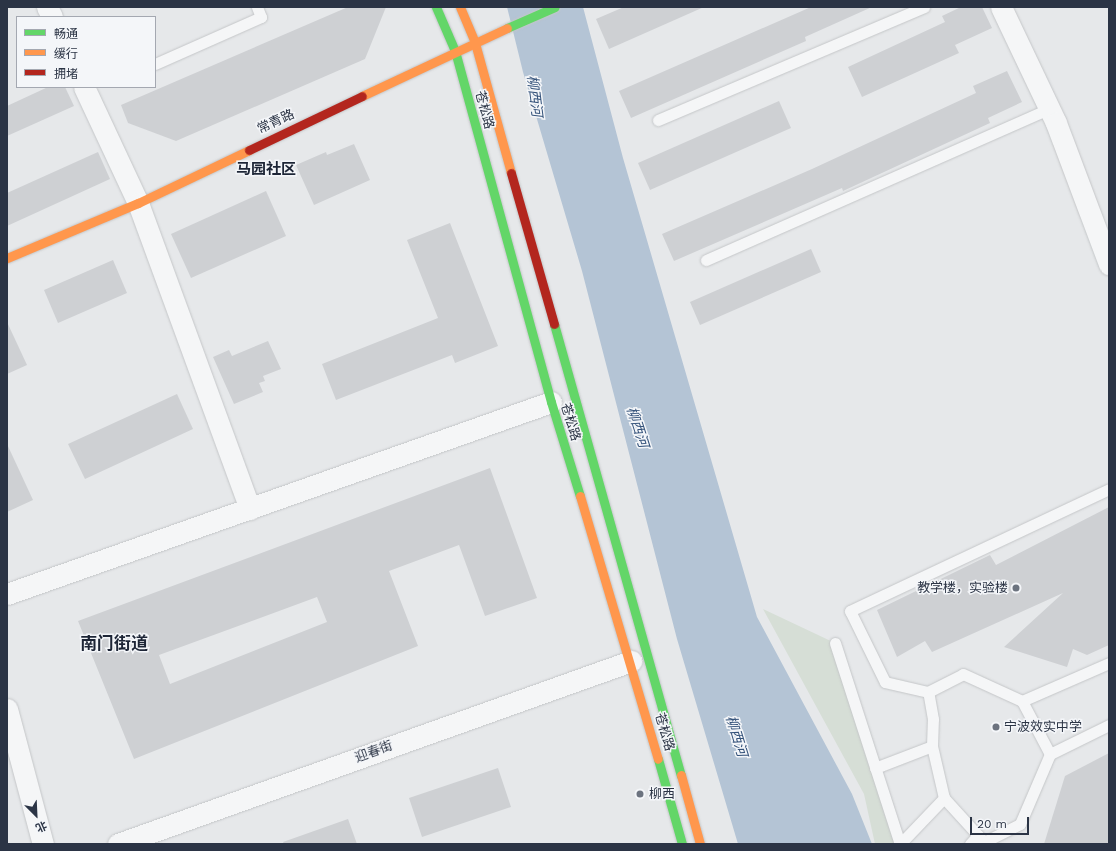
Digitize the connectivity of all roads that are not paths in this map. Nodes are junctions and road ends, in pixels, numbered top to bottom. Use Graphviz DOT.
graph roads {
  1 [pos="47,7"];
  2 [pos="257,7"];
  3 [pos="436,7"];
  4 [pos="460,7"];
  5 [pos="555,7"];
  6 [pos="924,7"];
  7 [pos="1002,7"];
  8 [pos="52,16"];
  9 [pos="475,42"];
  10 [pos="455,51"];
  11 [pos="156,64"];
  12 [pos="84,88"];
  13 [pos="1050,109"];
  14 [pos="658,120"];
  15 [pos="138,202"];
  16 [pos="7,258"];
  17 [pos="706,260"];
  18 [pos="1109,264"];
  19 [pos="551,402"];
  20 [pos="1109,489"];
  21 [pos="250,509"];
  22 [pos="7,594"];
  23 [pos="835,643"];
  24 [pos="631,661"];
  25 [pos="1109,664"];
  26 [pos="928,692"];
  27 [pos="1022,701"];
  28 [pos="7,710"];
  29 [pos="1109,725"];
  30 [pos="932,746"];
  31 [pos="1050,754"];
  32 [pos="875,768"];
  33 [pos="944,798"];
  34 [pos="978,835"];
  35 [pos="43,844"];
  36 [pos="118,844"];
  37 [pos="682,844"];
  38 [pos="700,844"];
  39 [pos="900,844"];
  40 [pos="970,844"];
  1 -- 8 [label="street"];
  2 -- 11 [label="lane"];
  3 -- 10 [label="main road, 苍松路"];
  4 -- 9 [label="main road, 苍松路"];
  5 -- 9 [label="main road, 常青路"];
  6 -- 14 [label="lane"];
  7 -- 13 [label="street"];
  9 -- 10 [label="main road, 常青路"];
  9 -- 38 [label="main road, 苍松路"];
  10 -- 15 [label="main road, 常青路"];
  10 -- 19 [label="main road, 苍松路"];
  12 -- 15 [label="street"];
  13 -- 17 [label="lane"];
  13 -- 18 [label="street"];
  15 -- 16 [label="main road, 常青路"];
  15 -- 21 [label="street"];
  19 -- 21 [label="street"];
  19 -- 24 [label="main road, 苍松路"];
  20 -- 26 [label="lane"];
  21 -- 22 [label="street"];
  23 -- 32 [label="lane"];
  24 -- 36 [label="street, 迎春街"];
  24 -- 37 [label="main road, 苍松路"];
  25 -- 27 [label="lane"];
  26 -- 27 [label="lane"];
  26 -- 30 [label="lane"];
  27 -- 31 [label="lane"];
  28 -- 35 [label="street"];
  29 -- 31 [label="lane"];
  30 -- 32 [label="lane"];
  30 -- 33 [label="lane"];
  31 -- 34 [label="lane"];
  32 -- 39 [label="lane"];
  33 -- 34 [label="lane"];
  33 -- 39 [label="lane"];
  34 -- 40 [label="lane"];
}
